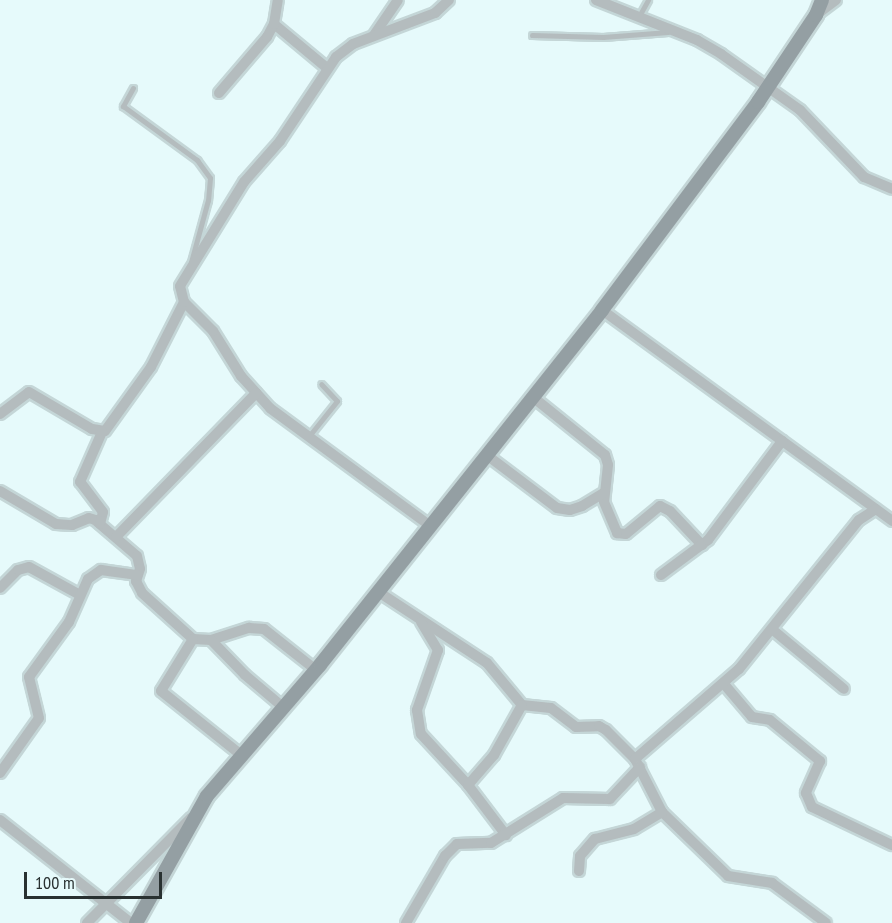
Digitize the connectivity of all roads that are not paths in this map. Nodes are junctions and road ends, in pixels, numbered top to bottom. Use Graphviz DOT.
graph roads {
  1 [pos="278,0"];
  2 [pos="398,0"];
  3 [pos="449,0"];
  4 [pos="596,0"];
  5 [pos="648,0"];
  6 [pos="822,0"];
  7 [pos="836,0"];
  8 [pos="816,15"];
  9 [pos="637,19"];
  10 [pos="274,24"];
  11 [pos="672,31"];
  12 [pos="374,35"];
  13 [pos="532,35"];
  14 [pos="327,68"];
  15 [pos="768,87"];
  16 [pos="133,88"];
  17 [pos="219,93"];
  18 [pos="892,189"];
  19 [pos="191,263"];
  20 [pos="184,302"];
  21 [pos="602,310"];
  22 [pos="321,384"];
  23 [pos="256,393"];
  24 [pos="534,398"];
  25 [pos="0,414"];
  26 [pos="102,432"];
  27 [pos="308,438"];
  28 [pos="782,441"];
  29 [pos="488,456"];
  30 [pos="0,492"];
  31 [pos="604,493"];
  32 [pos="876,509"];
  33 [pos="892,521"];
  34 [pos="100,524"];
  35 [pos="429,525"];
  36 [pos="116,537"];
  37 [pos="702,545"];
  38 [pos="138,575"];
  39 [pos="661,575"];
  40 [pos="0,588"];
  41 [pos="377,591"];
  42 [pos="80,595"];
  43 [pos="417,617"];
  44 [pos="773,630"];
  45 [pos="193,639"];
  46 [pos="211,640"];
  47 [pos="316,670"];
  48 [pos="724,684"];
  49 [pos="844,689"];
  50 [pos="522,705"];
  51 [pos="283,707"];
  52 [pos="240,754"];
  53 [pos="638,763"];
  54 [pos="0,773"];
  55 [pos="468,785"];
  56 [pos="662,812"];
  57 [pos="195,814"];
  58 [pos="0,820"];
  59 [pos="506,836"];
  60 [pos="892,845"];
  61 [pos="579,871"];
  62 [pos="105,901"];
  63 [pos="87,923"];
  64 [pos="131,923"];
  65 [pos="136,923"];
  66 [pos="405,923"];
  67 [pos="826,923"];
  1 -- 10 [label="street"];
  2 -- 12 [label="street"];
  3 -- 12 [label="street"];
  4 -- 9 [label="street"];
  5 -- 9 [label="lane"];
  6 -- 8 [label="street"];
  7 -- 8 [label="street"];
  8 -- 15 [label="street"];
  9 -- 11 [label="street"];
  10 -- 14 [label="street"];
  10 -- 17 [label="street"];
  11 -- 13 [label="lane"];
  11 -- 15 [label="street"];
  12 -- 14 [label="street"];
  14 -- 19 [label="street"];
  15 -- 18 [label="street"];
  15 -- 21 [label="street"];
  16 -- 19 [label="lane"];
  19 -- 20 [label="street"];
  20 -- 23 [label="street"];
  20 -- 26 [label="street"];
  21 -- 24 [label="street"];
  21 -- 28 [label="street"];
  22 -- 27 [label="lane"];
  23 -- 27 [label="street"];
  23 -- 36 [label="street"];
  24 -- 29 [label="street"];
  24 -- 31 [label="street"];
  25 -- 26 [label="street"];
  26 -- 34 [label="street"];
  27 -- 35 [label="street"];
  28 -- 32 [label="street"];
  28 -- 37 [label="street"];
  29 -- 31 [label="street"];
  29 -- 35 [label="street"];
  30 -- 34 [label="street"];
  31 -- 37 [label="street"];
  32 -- 33 [label="street"];
  32 -- 44 [label="street"];
  34 -- 36 [label="street"];
  35 -- 41 [label="street"];
  36 -- 38 [label="street"];
  37 -- 39 [label="street"];
  38 -- 42 [label="street"];
  38 -- 45 [label="street"];
  40 -- 42 [label="street"];
  41 -- 43 [label="street"];
  41 -- 47 [label="street"];
  42 -- 54 [label="street"];
  43 -- 50 [label="street"];
  43 -- 55 [label="street"];
  44 -- 48 [label="street"];
  44 -- 49 [label="street"];
  45 -- 46 [label="street"];
  45 -- 52 [label="street"];
  46 -- 47 [label="street"];
  46 -- 51 [label="street"];
  47 -- 51 [label="street"];
  48 -- 53 [label="street"];
  48 -- 60 [label="street"];
  50 -- 53 [label="street"];
  50 -- 55 [label="street"];
  51 -- 52 [label="street"];
  52 -- 57 [label="street"];
  53 -- 56 [label="street"];
  53 -- 59 [label="street"];
  55 -- 59 [label="street"];
  56 -- 61 [label="street"];
  56 -- 67 [label="street"];
  57 -- 62 [label="street"];
  57 -- 65 [label="street"];
  58 -- 62 [label="street"];
  59 -- 66 [label="street"];
  62 -- 63 [label="street"];
  62 -- 64 [label="street"];
}
